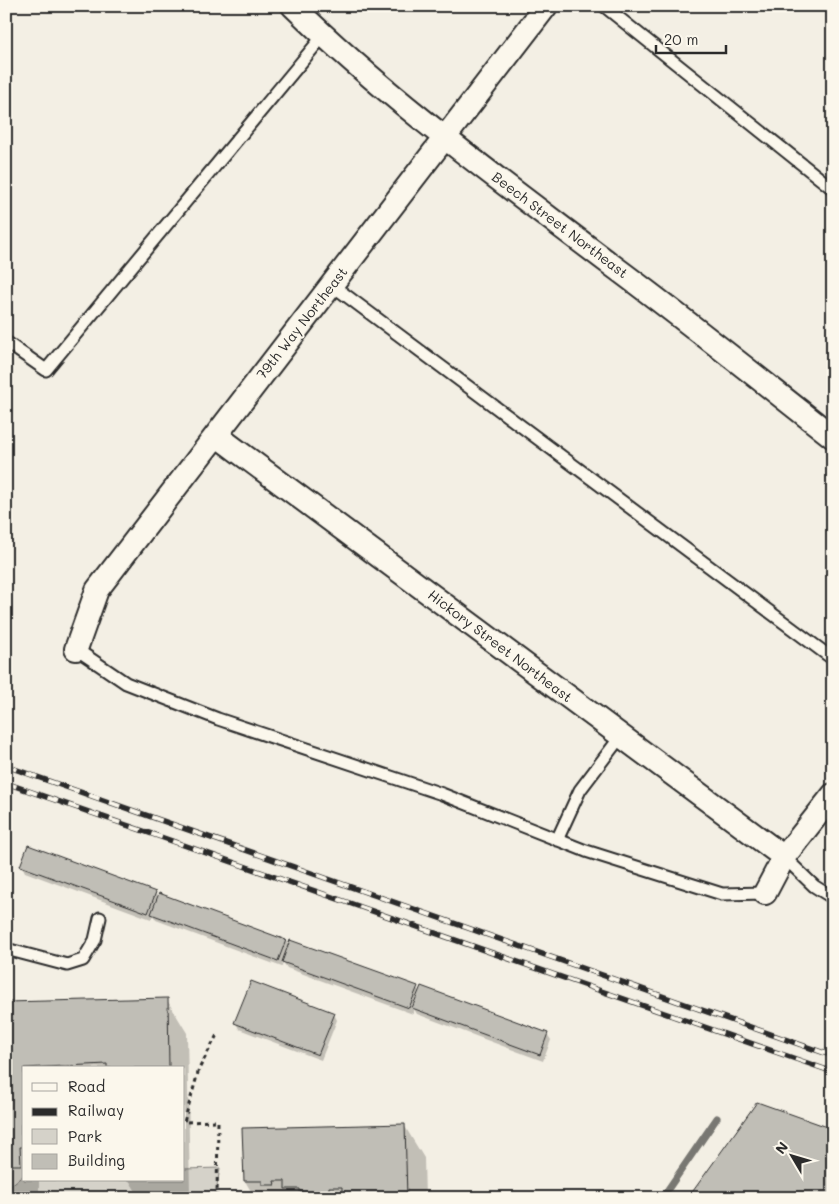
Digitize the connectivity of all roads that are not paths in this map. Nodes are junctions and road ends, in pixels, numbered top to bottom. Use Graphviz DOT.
graph roads {
  1 [pos="293,6"];
  2 [pos="546,6"];
  3 [pos="604,6"];
  4 [pos="323,36"];
  5 [pos="444,138"];
  6 [pos="833,189"];
  7 [pos="332,285"];
  8 [pos="6,342"];
  9 [pos="216,435"];
  10 [pos="833,437"];
  11 [pos="76,649"];
  12 [pos="833,659"];
  13 [pos="621,736"];
  14 [pos="833,795"];
  15 [pos="557,840"];
  16 [pos="784,857"];
  17 [pos="764,893"];
  18 [pos="833,898"];
  19 [pos="100,918"];
  20 [pos="6,949"];
  1 -- 4 [label="street, Beech Street Northeast"];
  2 -- 5 [label="street, 79th Way Northeast"];
  3 -- 6 [label="lane"];
  4 -- 5 [label="street, Beech Street Northeast"];
  4 -- 8 [label="lane"];
  5 -- 7 [label="street, 79th Way Northeast"];
  5 -- 10 [label="street, Beech Street Northeast"];
  7 -- 9 [label="street, 79th Way Northeast"];
  7 -- 12 [label="lane"];
  9 -- 11 [label="street, 79th Way Northeast"];
  9 -- 13 [label="street, Hickory Street Northeast"];
  11 -- 15 [label="lane"];
  13 -- 15 [label="lane"];
  13 -- 16 [label="street, Hickory Street Northeast"];
  14 -- 16 [label="street"];
  15 -- 17 [label="lane"];
  16 -- 17 [label="street"];
  16 -- 18 [label="lane"];
  19 -- 20 [label="lane"];
}
